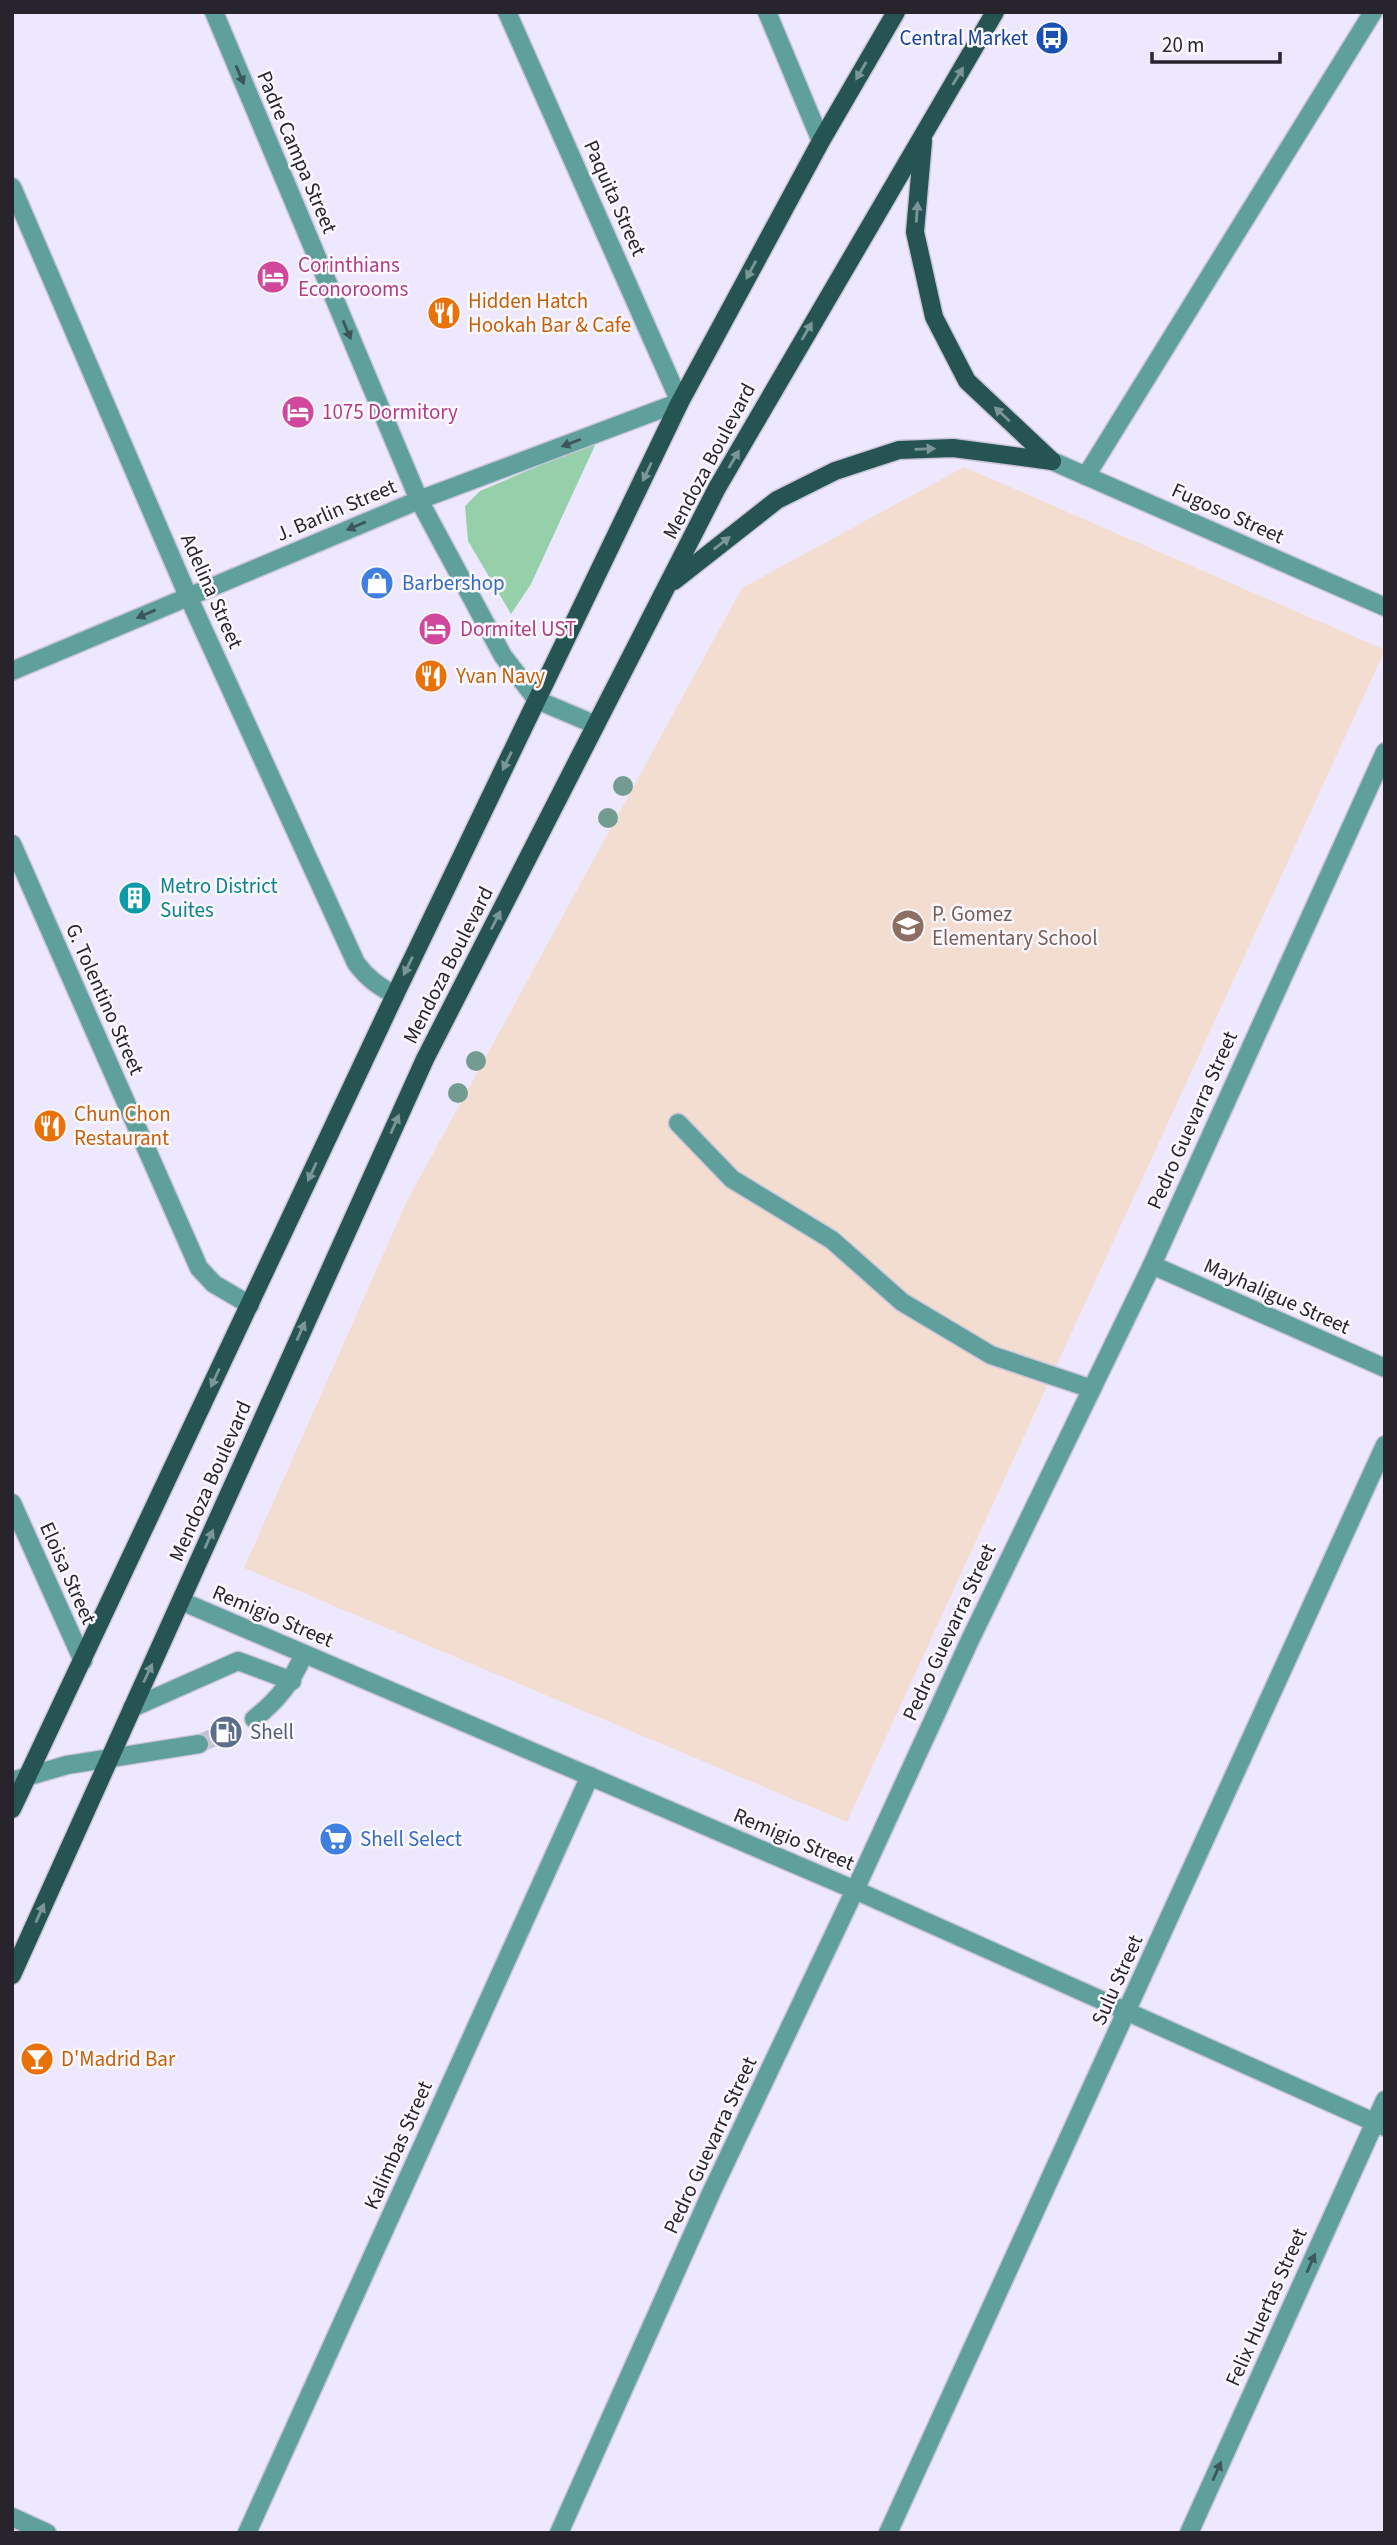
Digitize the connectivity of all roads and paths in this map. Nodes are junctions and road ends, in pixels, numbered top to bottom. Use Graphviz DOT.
graph roads {
  1 [pos="214,12"];
  2 [pos="507,12"];
  3 [pos="767,12"];
  4 [pos="896,12"];
  5 [pos="995,12"];
  6 [pos="1373,12"];
  7 [pos="923,134"];
  8 [pos="821,141"];
  9 [pos="12,187"];
  10 [pos="680,401"];
  11 [pos="1052,461"];
  12 [pos="1086,476"];
  13 [pos="419,500"];
  14 [pos="669,585"];
  15 [pos="188,596"];
  16 [pos="1385,607"];
  17 [pos="12,671"];
  18 [pos="537,700"];
  19 [pos="596,725"];
  20 [pos="1385,752"];
  21 [pos="12,844"];
  22 [pos="395,995"];
  23 [pos="678,1123"];
  24 [pos="1152,1265"];
  25 [pos="250,1305"];
  26 [pos="1385,1368"];
  27 [pos="1091,1389"];
  28 [pos="1385,1446"];
  29 [pos="12,1503"];
  30 [pos="181,1601"];
  31 [pos="251,1631"];
  32 [pos="304,1654"];
  33 [pos="83,1661"];
  34 [pos="238,1661"];
  35 [pos="292,1681"];
  36 [pos="132,1708"];
  37 [pos="254,1719"];
  38 [pos="199,1744"];
  39 [pos="109,1758"];
  40 [pos="590,1776"];
  41 [pos="20,1778"];
  42 [pos="12,1809"];
  43 [pos="855,1890"];
  44 [pos="12,1975"];
  45 [pos="1128,2012"];
  46 [pos="1385,2101"];
  47 [pos="1380,2125"];
  48 [pos="22,2525"];
  49 [pos="47,2533"];
  50 [pos="247,2533"];
  51 [pos="559,2533"];
  52 [pos="888,2533"];
  53 [pos="1189,2533"];
  1 -- 13 [label="street, Padre Campa Street, one-way"];
  2 -- 10 [label="street, Paquita Street"];
  3 -- 8 [label="street"];
  4 -- 8 [label="main road, Mendoza Boulevard, one-way"];
  7 -- 5 [label="main road, Mendoza Boulevard, one-way"];
  6 -- 12 [label="street"];
  11 -- 7 [label="main road, one-way"];
  14 -- 7 [label="main road, Mendoza Boulevard, one-way"];
  8 -- 10 [label="main road, Mendoza Boulevard, one-way"];
  9 -- 15 [label="street, Adelina Street"];
  10 -- 13 [label="street, J. Barlin Street, one-way"];
  10 -- 18 [label="main road, Mendoza Boulevard, one-way"];
  11 -- 12 [label="street, Fugoso Street"];
  14 -- 11 [label="main road, one-way"];
  12 -- 16 [label="street, Fugoso Street"];
  13 -- 15 [label="street, J. Barlin Street, one-way"];
  13 -- 18 [label="street, Padre Campa Street"];
  14 -- 19 [label="main road, Mendoza Boulevard"];
  15 -- 17 [label="street, J. Barlin Street, one-way"];
  15 -- 22 [label="street, Adelina Street"];
  18 -- 19 [label="street, Padre Campa Street"];
  18 -- 22 [label="main road, Mendoza Boulevard, one-way"];
  30 -- 19 [label="main road, Mendoza Boulevard, one-way"];
  20 -- 24 [label="street, Pedro Guevarra Street"];
  21 -- 25 [label="street, G. Tolentino Street"];
  22 -- 25 [label="main road, Mendoza Boulevard, one-way"];
  23 -- 27 [label="street"];
  24 -- 26 [label="street, Mayhaligue Street"];
  24 -- 27 [label="street, Pedro Guevarra Street"];
  25 -- 33 [label="main road, Mendoza Boulevard, one-way"];
  27 -- 43 [label="street, Pedro Guevarra Street"];
  28 -- 45 [label="street, Sulu Street"];
  29 -- 33 [label="street, Eloisa Street"];
  30 -- 31 [label="street, Remigio Street"];
  36 -- 30 [label="main road, Mendoza Boulevard, one-way"];
  31 -- 32 [label="street, Remigio Street"];
  31 -- 34 [label="street"];
  32 -- 35 [label="street"];
  32 -- 40 [label="street, Remigio Street"];
  33 -- 41 [label="main road, Mendoza Boulevard"];
  34 -- 35 [label="street"];
  34 -- 36 [label="street"];
  35 -- 37 [label="street"];
  36 -- 39 [label="main road, Mendoza Boulevard"];
  38 -- 39 [label="street"];
  39 -- 41 [label="street"];
  44 -- 39 [label="main road, Mendoza Boulevard, one-way"];
  40 -- 43 [label="street, Remigio Street"];
  40 -- 50 [label="street, Kalimbas Street"];
  41 -- 42 [label="main road, Mendoza Boulevard"];
  43 -- 45 [label="street, Remigio Street"];
  43 -- 51 [label="street, Pedro Guevarra Street"];
  45 -- 47 [label="street, Remigio Street"];
  45 -- 52 [label="street, Sulu Street"];
  46 -- 47 [label="street, Felix Huertas Street"];
  53 -- 47 [label="street, Felix Huertas Street, one-way"];
  48 -- 49 [label="street"];
}
